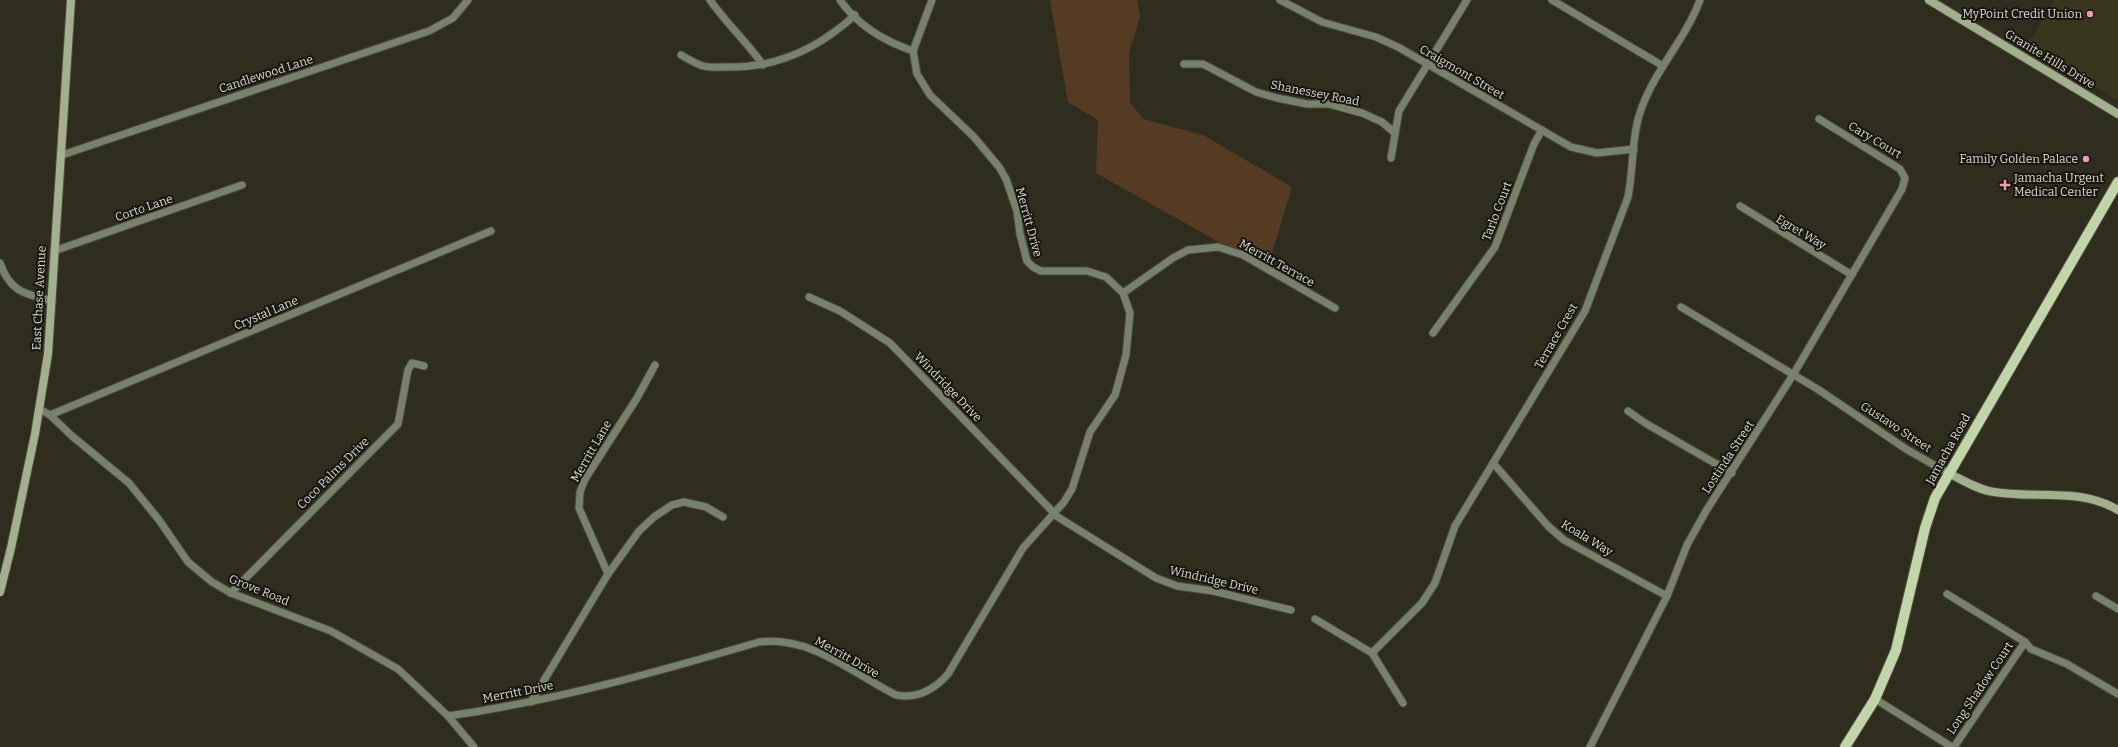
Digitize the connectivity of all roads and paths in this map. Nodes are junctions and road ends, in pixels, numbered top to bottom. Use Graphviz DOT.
graph roads {
  1 [pos="71,0"];
  2 [pos="468,0"];
  3 [pos="710,0"];
  4 [pos="840,0"];
  5 [pos="932,0"];
  6 [pos="1280,0"];
  7 [pos="1468,0"];
  8 [pos="1552,0"];
  9 [pos="1700,0"];
  10 [pos="1929,0"];
  11 [pos="854,16"];
  12 [pos="913,51"];
  13 [pos="681,55"];
  14 [pos="1184,64"];
  15 [pos="763,65"];
  16 [pos="1428,65"];
  17 [pos="1663,66"];
  18 [pos="2118,114"];
  19 [pos="1819,120"];
  20 [pos="1542,130"];
  21 [pos="1395,133"];
  22 [pos="1634,149"];
  23 [pos="62,155"];
  24 [pos="1391,158"];
  25 [pos="2118,182"];
  26 [pos="242,185"];
  27 [pos="1902,189"];
  28 [pos="1740,206"];
  29 [pos="491,231"];
  30 [pos="54,251"];
  31 [pos="0,263"];
  32 [pos="1852,275"];
  33 [pos="1124,293"];
  34 [pos="809,297"];
  35 [pos="52,301"];
  36 [pos="1681,307"];
  37 [pos="1335,308"];
  38 [pos="1433,333"];
  39 [pos="655,365"];
  40 [pos="424,366"];
  41 [pos="1793,375"];
  42 [pos="39,409"];
  43 [pos="1628,411"];
  44 [pos="50,415"];
  45 [pos="1493,463"];
  46 [pos="1732,473"];
  47 [pos="1948,473"];
  48 [pos="2118,510"];
  49 [pos="1054,514"];
  50 [pos="723,517"];
  51 [pos="608,574"];
  52 [pos="0,592"];
  53 [pos="231,593"];
  54 [pos="1946,594"];
  55 [pos="1667,596"];
  56 [pos="2096,596"];
  57 [pos="1291,610"];
  58 [pos="2118,610"];
  59 [pos="1315,619"];
  60 [pos="2025,642"];
  61 [pos="1372,653"];
  62 [pos="2118,694"];
  63 [pos="1875,700"];
  64 [pos="531,702"];
  65 [pos="1403,703"];
  66 [pos="448,716"];
  67 [pos="474,747"];
  68 [pos="1590,747"];
  69 [pos="1845,747"];
  70 [pos="1953,747"];
  1 -- 23 [label="main road, East Chase Avenue"];
  2 -- 23 [label="street, Candlewood Lane"];
  3 -- 15 [label="street"];
  4 -- 11 [label="street"];
  5 -- 12 [label="street"];
  6 -- 16 [label="street, Craigmont Street"];
  7 -- 16 [label="street"];
  8 -- 17 [label="street"];
  9 -- 17 [label="street, Terrace Crest"];
  10 -- 18 [label="main road, Granite Hills Drive"];
  11 -- 12 [label="street"];
  11 -- 15 [label="street"];
  12 -- 33 [label="street, Merritt Drive"];
  13 -- 15 [label="street"];
  14 -- 21 [label="street, Shanessey Road"];
  16 -- 20 [label="street, Craigmont Street"];
  16 -- 21 [label="street"];
  17 -- 22 [label="street, Terrace Crest"];
  19 -- 27 [label="street, Cary Court"];
  20 -- 22 [label="street, Craigmont Street"];
  20 -- 38 [label="street, Tarlo Court"];
  21 -- 24 [label="street"];
  22 -- 45 [label="street, Terrace Crest"];
  23 -- 30 [label="main road, East Chase Avenue"];
  25 -- 47 [label="main road, Jamacha Road"];
  26 -- 30 [label="street, Corto Lane"];
  27 -- 32 [label="street, Lostinda Street"];
  28 -- 32 [label="street, Egret Way"];
  29 -- 44 [label="street, Crystal Lane"];
  30 -- 35 [label="main road, East Chase Avenue"];
  31 -- 35 [label="street"];
  32 -- 41 [label="street, Lostinda Street"];
  33 -- 37 [label="street, Merritt Terrace"];
  33 -- 49 [label="street, Merritt Drive"];
  34 -- 49 [label="street, Windridge Drive"];
  35 -- 42 [label="main road, East Chase Avenue"];
  36 -- 41 [label="street, Gustavo Street"];
  39 -- 51 [label="street, Merritt Lane"];
  40 -- 53 [label="street, Coco Palms Drive"];
  41 -- 46 [label="street, Lostinda Street"];
  41 -- 47 [label="street, Gustavo Street"];
  42 -- 44 [label="street, Grove Road"];
  42 -- 52 [label="main road, East Chase Avenue"];
  43 -- 46 [label="street"];
  44 -- 53 [label="street, Grove Road"];
  45 -- 55 [label="street, Koala Way"];
  45 -- 61 [label="street, Terrace Crest"];
  46 -- 55 [label="street, Lostinda Street"];
  47 -- 48 [label="main road, Gustavo Street"];
  47 -- 63 [label="main road, Jamacha Road"];
  49 -- 57 [label="street, Windridge Drive"];
  49 -- 64 [label="street, Merritt Drive"];
  50 -- 51 [label="street"];
  51 -- 64 [label="street"];
  53 -- 66 [label="street, Grove Road"];
  54 -- 60 [label="street"];
  55 -- 68 [label="street, Lostinda Street"];
  56 -- 58 [label="street"];
  59 -- 61 [label="street"];
  60 -- 62 [label="street"];
  60 -- 70 [label="street, Long Shadow Court"];
  61 -- 65 [label="street"];
  63 -- 69 [label="main road, Jamacha Road"];
  63 -- 70 [label="street"];
  64 -- 66 [label="street, Merritt Drive"];
  66 -- 67 [label="street, Grove Road"];
}
